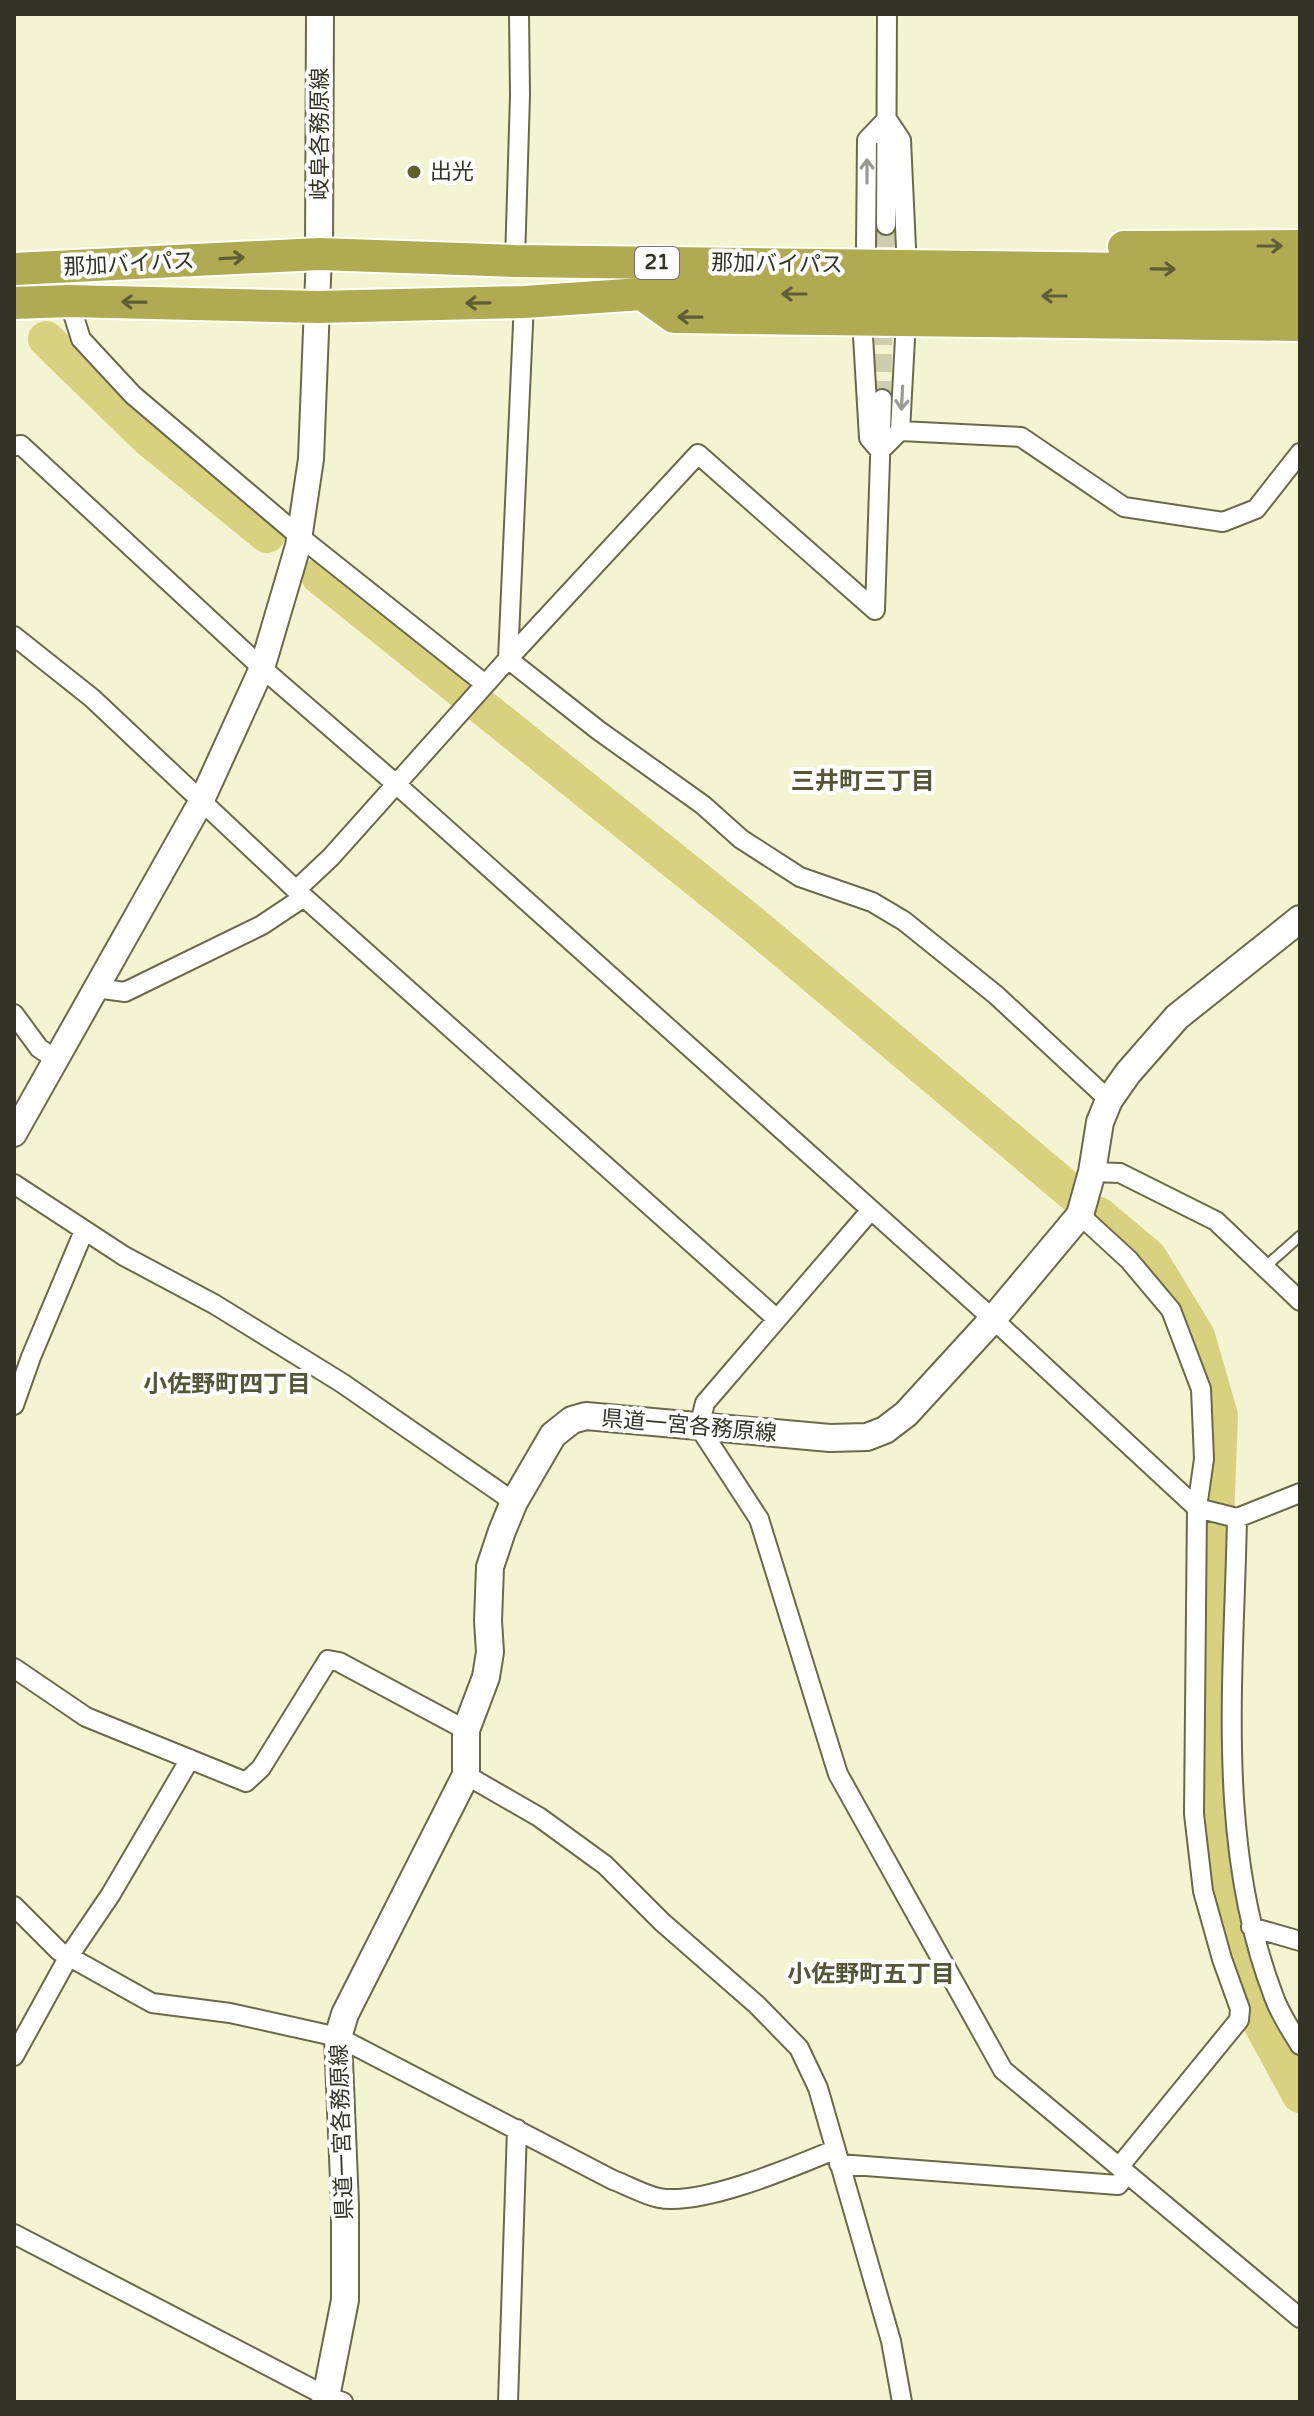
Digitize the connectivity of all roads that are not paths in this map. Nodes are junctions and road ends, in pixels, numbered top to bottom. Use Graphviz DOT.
graph roads {
  1 [pos="320,14"];
  2 [pos="519,14"];
  3 [pos="887,14"];
  4 [pos="887,119"];
  5 [pos="886,241"];
  6 [pos="1300,246"];
  7 [pos="319,254"];
  8 [pos="515,261"];
  9 [pos="552,261"];
  10 [pos="15,267"];
  11 [pos="1300,271"];
  12 [pos="642,294"];
  13 [pos="1300,297"];
  14 [pos="69,301"];
  15 [pos="524,302"];
  16 [pos="14,303"];
  17 [pos="318,307"];
  18 [pos="862,319"];
  19 [pos="906,320"];
  20 [pos="1300,325"];
  21 [pos="882,399"];
  22 [pos="900,431"];
  23 [pos="14,446"];
  24 [pos="880,451"];
  25 [pos="1300,453"];
  26 [pos="299,536"];
  27 [pos="14,636"];
  28 [pos="508,659"];
  29 [pos="262,668"];
  30 [pos="475,694"];
  31 [pos="396,784"];
  32 [pos="201,802"];
  33 [pos="300,894"];
  34 [pos="1300,919"];
  35 [pos="96,988"];
  36 [pos="14,1014"];
  37 [pos="55,1059"];
  38 [pos="1109,1100"];
  39 [pos="14,1134"];
  40 [pos="1092,1172"];
  41 [pos="14,1184"];
  42 [pos="871,1210"];
  43 [pos="1080,1215"];
  44 [pos="84,1231"];
  45 [pos="1300,1236"];
  46 [pos="1265,1267"];
  47 [pos="1300,1301"];
  48 [pos="777,1319"];
  49 [pos="993,1319"];
  50 [pos="14,1405"];
  51 [pos="699,1427"];
  52 [pos="1300,1493"];
  53 [pos="514,1502"];
  54 [pos="1201,1510"];
  55 [pos="1232,1517"];
  56 [pos="14,1668"];
  57 [pos="466,1730"];
  58 [pos="190,1759"];
  59 [pos="466,1775"];
  60 [pos="18,1913"];
  61 [pos="1251,1927"];
  62 [pos="1300,1941"];
  63 [pos="69,1956"];
  64 [pos="338,2037"];
  65 [pos="1300,2045"];
  66 [pos="14,2056"];
  67 [pos="517,2129"];
  68 [pos="837,2157"];
  69 [pos="1123,2171"];
  70 [pos="14,2234"];
  71 [pos="1300,2318"];
  72 [pos="331,2400"];
  73 [pos="508,2402"];
  74 [pos="902,2402"];
  1 -- 7 [label="main road, 岐阜各務原線"];
  2 -- 8 [label="street"];
  3 -- 4 [label="street"];
  4 -- 5 [label="street"];
  4 -- 5 [label="street"];
  5 -- 4 [label="street, one-way"];
  5 -- 6 [label="highway, one-way"];
  5 -- 9 [label="highway"];
  7 -- 8 [label="highway, 那加バイパス / 21"];
  10 -- 7 [label="highway, 那加バイパス / 21, one-way"];
  7 -- 17 [label="street"];
  8 -- 9 [label="highway, 那加バイパス / 21"];
  9 -- 11 [label="highway, 那加バイパス / 21, one-way"];
  13 -- 12 [label="highway, 那加バイパス / 21, one-way"];
  12 -- 15 [label="highway, 那加バイパス / 21"];
  18 -- 12 [label="highway, one-way"];
  14 -- 16 [label="highway, 那加バイパス / 21"];
  17 -- 14 [label="highway, 那加バイパス / 21, one-way"];
  14 -- 26 [label="street"];
  15 -- 17 [label="highway, 那加バイパス / 21, one-way"];
  15 -- 28 [label="street"];
  17 -- 26 [label="street"];
  18 -- 19 [label="highway"];
  18 -- 24 [label="street"];
  19 -- 20 [label="highway"];
  19 -- 22 [label="street, one-way"];
  21 -- 24 [label="street"];
  22 -- 24 [label="street"];
  22 -- 25 [label="street"];
  23 -- 29 [label="street"];
  24 -- 28 [label="street"];
  26 -- 29 [label="street"];
  26 -- 30 [label="street"];
  27 -- 32 [label="street"];
  28 -- 30 [label="street"];
  28 -- 38 [label="street"];
  29 -- 31 [label="street"];
  29 -- 32 [label="street"];
  30 -- 31 [label="street"];
  31 -- 33 [label="street"];
  31 -- 42 [label="street"];
  32 -- 33 [label="street"];
  32 -- 35 [label="street"];
  33 -- 35 [label="street"];
  33 -- 48 [label="street"];
  34 -- 38 [label="main road, 県道一宮各務原線"];
  35 -- 37 [label="street"];
  36 -- 37 [label="street"];
  37 -- 39 [label="street"];
  38 -- 40 [label="main road, 県道一宮各務原線"];
  40 -- 43 [label="main road, 県道一宮各務原線"];
  40 -- 46 [label="street"];
  41 -- 44 [label="street"];
  42 -- 48 [label="street"];
  42 -- 49 [label="street"];
  43 -- 49 [label="main road, 県道一宮各務原線"];
  43 -- 54 [label="street"];
  44 -- 50 [label="street"];
  44 -- 53 [label="street"];
  45 -- 46 [label="lane"];
  46 -- 47 [label="street"];
  48 -- 51 [label="street"];
  49 -- 51 [label="main road, 県道一宮各務原線"];
  49 -- 54 [label="street"];
  51 -- 53 [label="main road, 県道一宮各務原線"];
  51 -- 69 [label="street"];
  52 -- 55 [label="street"];
  53 -- 57 [label="main road, 県道一宮各務原線"];
  54 -- 55 [label="street"];
  54 -- 69 [label="street"];
  55 -- 61 [label="street"];
  56 -- 58 [label="street"];
  57 -- 58 [label="street"];
  57 -- 59 [label="main road, 県道一宮各務原線"];
  58 -- 63 [label="street"];
  59 -- 64 [label="main road, 県道一宮各務原線"];
  59 -- 68 [label="street"];
  60 -- 63 [label="street"];
  61 -- 62 [label="street"];
  61 -- 65 [label="street"];
  63 -- 64 [label="street"];
  63 -- 66 [label="street"];
  64 -- 67 [label="street"];
  64 -- 72 [label="main road, 県道一宮各務原線"];
  67 -- 68 [label="street"];
  67 -- 73 [label="street"];
  68 -- 69 [label="street"];
  68 -- 74 [label="street"];
  69 -- 71 [label="street"];
  70 -- 72 [label="street"];
}
